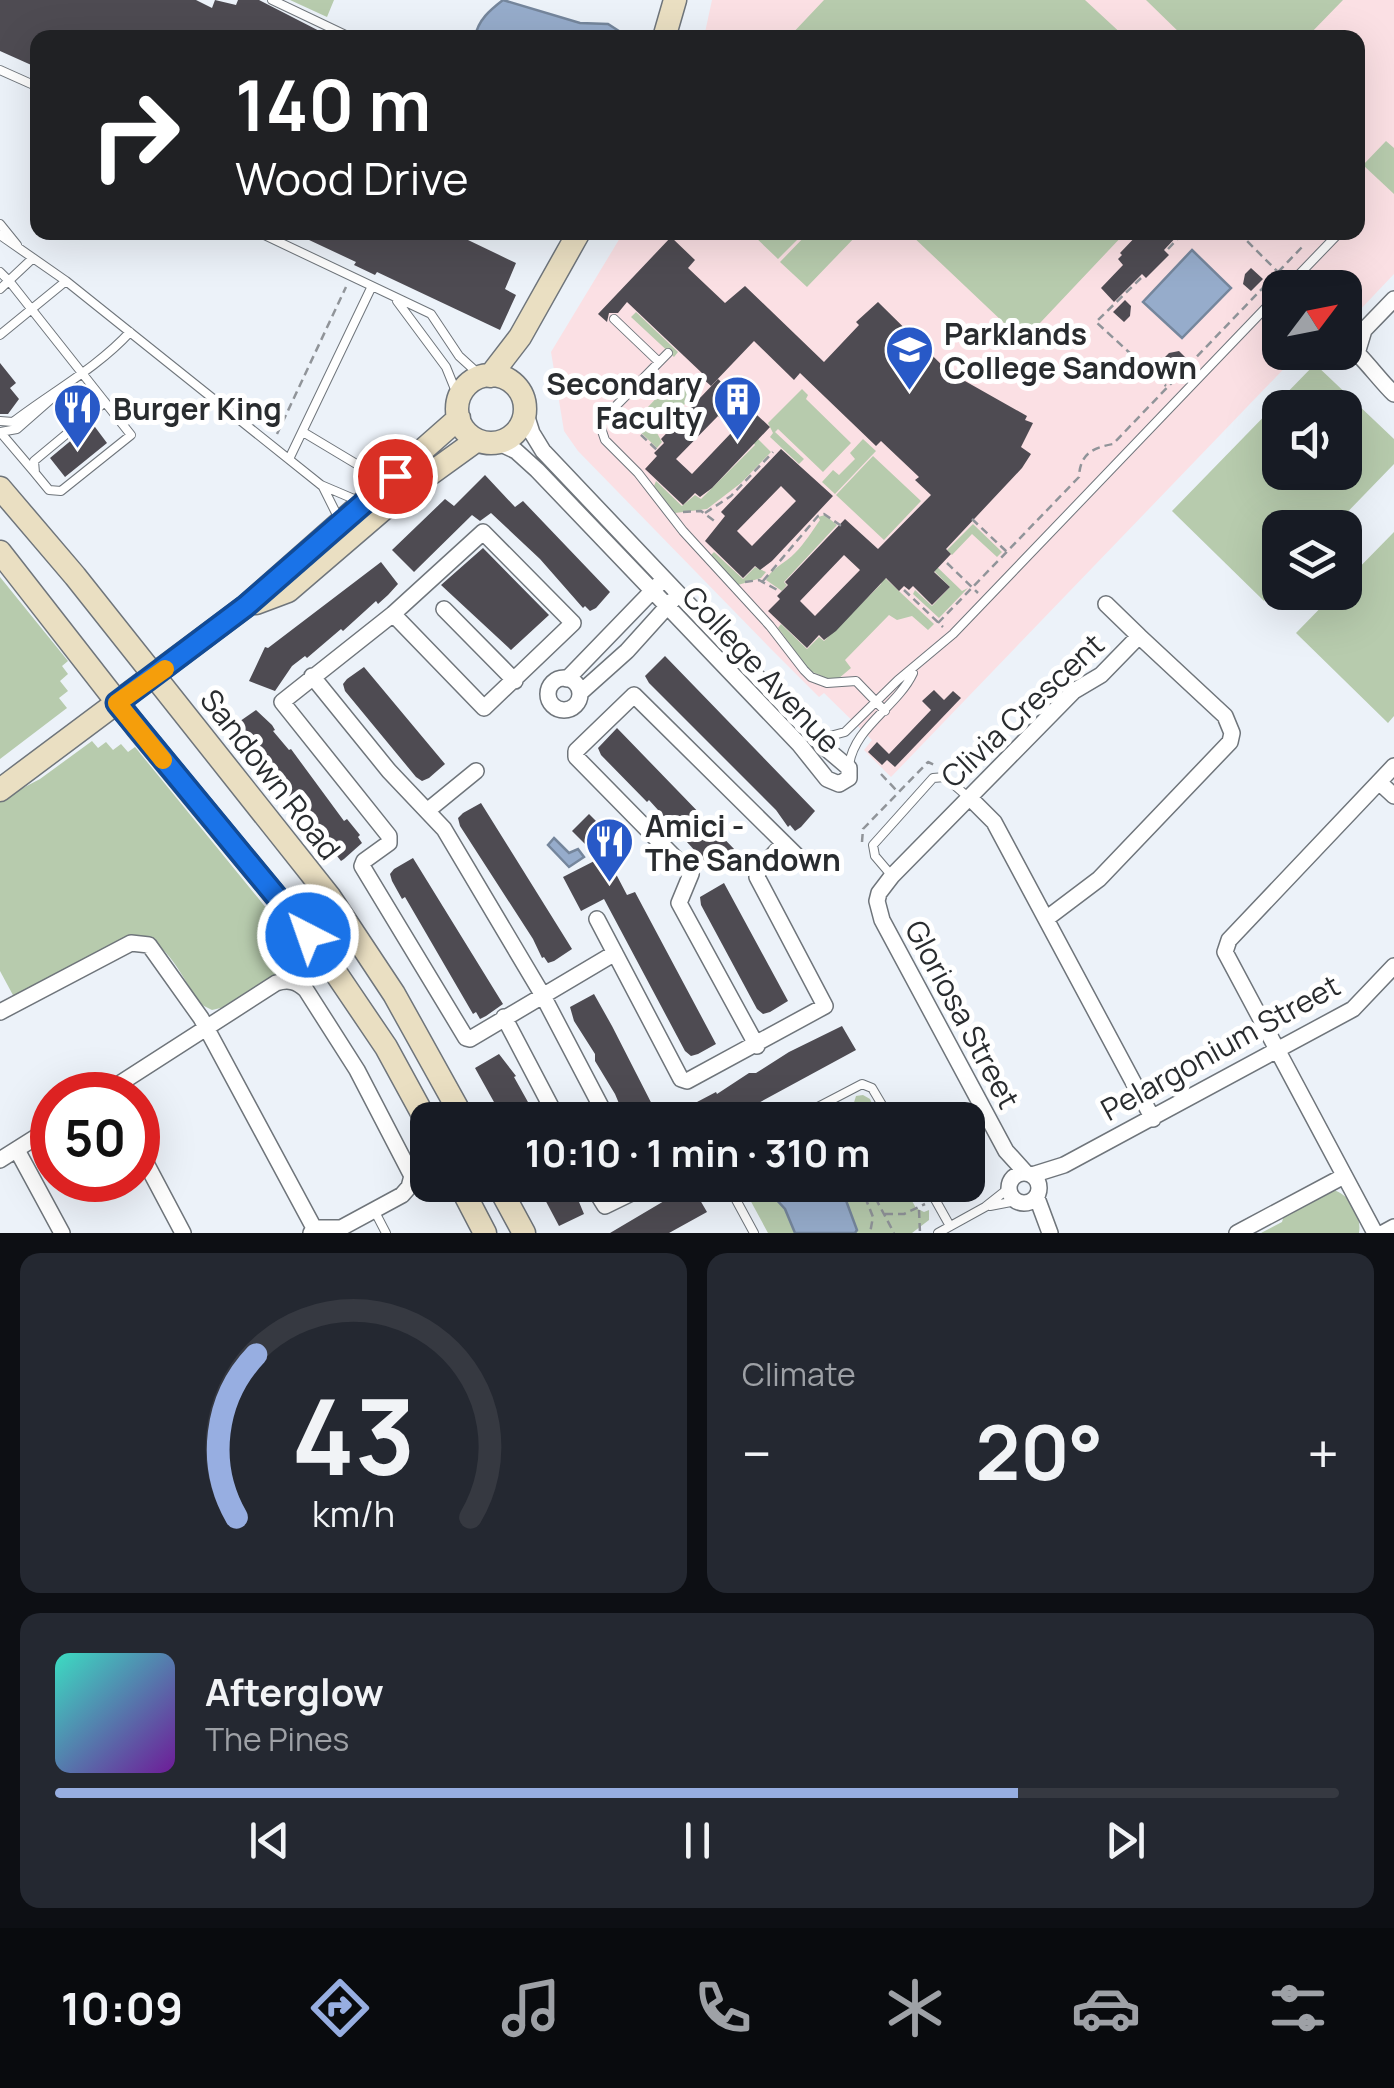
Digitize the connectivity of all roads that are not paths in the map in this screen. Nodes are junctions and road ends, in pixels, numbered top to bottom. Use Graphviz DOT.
graph roads {
  1 [pos="272,0"];
  2 [pos="675,0"];
  3 [pos="335,30"];
  4 [pos="666,30"];
  5 [pos="0,70"];
  6 [pos="30,83"];
  7 [pos="0,224"];
  8 [pos="0,236"];
  9 [pos="275,240"];
  10 [pos="575,240"];
  11 [pos="1332,240"];
  12 [pos="17,244"];
  13 [pos="33,258"];
  14 [pos="1303,270"];
  15 [pos="0,272"];
  16 [pos="66,281"];
  17 [pos="10,282"];
  18 [pos="372,286"];
  19 [pos="0,290"];
  20 [pos="390,295"];
  21 [pos="1394,299"];
  22 [pos="32,310"];
  23 [pos="1262,312"];
  24 [pos="614,320"];
  25 [pos="130,332"];
  26 [pos="2,333"];
  27 [pos="1362,333"];
  28 [pos="520,337"];
  29 [pos="668,352"];
  30 [pos="1362,360"];
  31 [pos="659,362"];
  32 [pos="81,373"];
  33 [pos="486,376"];
  34 [pos="60,389"];
  35 [pos="1394,394"];
  36 [pos="520,398"];
  37 [pos="105,402"];
  38 [pos="459,408"];
  39 [pos="0,421"];
  40 [pos="0,432"];
  41 [pos="303,432"];
  42 [pos="487,441"];
  43 [pos="290,457"];
  44 [pos="368,471"];
  45 [pos="35,473"];
  46 [pos="322,484"];
  47 [pos="0,488"];
  48 [pos="363,503"];
  49 [pos="341,523"];
  50 [pos="0,552"];
  51 [pos="664,578"];
  52 [pos="652,590"];
  53 [pos="679,594"];
  54 [pos="1106,604"];
  55 [pos="246,606"];
  56 [pos="667,606"];
  57 [pos="444,609"];
  58 [pos="393,614"];
  59 [pos="1140,636"];
  60 [pos="535,662"];
  61 [pos="914,669"];
  62 [pos="155,676"];
  63 [pos="312,676"];
  64 [pos="514,681"];
  65 [pos="560,681"];
  66 [pos="576,700"];
  67 [pos="782,701"];
  68 [pos="876,701"];
  69 [pos="117,703"];
  70 [pos="885,711"];
  71 [pos="596,730"];
  72 [pos="1394,766"];
  73 [pos="849,768"];
  74 [pos="476,771"];
  75 [pos="1379,782"];
  76 [pos="0,790"];
  77 [pos="1394,796"];
  78 [pos="969,797"];
  79 [pos="426,811"];
  80 [pos="892,876"];
  81 [pos="877,901"];
  82 [pos="597,919"];
  83 [pos="1046,919"];
  84 [pos="615,953"];
  85 [pos="1388,972"];
  86 [pos="1394,992"];
  87 [pos="542,994"];
  88 [pos="0,1012"];
  89 [pos="504,1017"];
  90 [pos="206,1028"];
  91 [pos="757,1046"];
  92 [pos="1276,1051"];
  93 [pos="139,1072"];
  94 [pos="416,1102"];
  95 [pos="454,1102"];
  96 [pos="549,1102"];
  97 [pos="599,1102"];
  98 [pos="827,1102"];
  99 [pos="882,1102"];
  100 [pos="1153,1118"];
  101 [pos="30,1141"];
  102 [pos="17,1150"];
  103 [pos="0,1160"];
  104 [pos="1344,1176"];
  105 [pos="1025,1188"];
  106 [pos="160,1190"];
  107 [pos="469,1202"];
  108 [pos="507,1202"];
  109 [pos="736,1202"];
  110 [pos="937,1202"];
  111 [pos="985,1207"];
  112 [pos="374,1210"];
  113 [pos="950,1226"];
  114 [pos="1394,1227"];
  115 [pos="312,1230"];
  116 [pos="1048,1230"];
  117 [pos="749,1231"];
  118 [pos="62,1233"];
  119 [pos="183,1233"];
  120 [pos="386,1233"];
  121 [pos="486,1233"];
  122 [pos="524,1233"];
  123 [pos="938,1233"];
  124 [pos="1238,1233"];
  125 [pos="1374,1233"];
  126 [pos="1383,1233"];
  1 -- 3 [label="lane"];
  2 -- 4 [label="main road"];
  5 -- 6 [label="lane"];
  7 -- 12 [label="lane"];
  8 -- 12 [label="lane"];
  9 -- 18 [label="lane"];
  10 -- 28 [label="main road"];
  11 -- 14 [label="lane"];
  12 -- 13 [label="lane"];
  13 -- 16 [label="lane"];
  13 -- 17 [label="lane"];
  15 -- 17 [label="lane"];
  16 -- 22 [label="lane"];
  16 -- 25 [label="lane"];
  17 -- 19 [label="lane"];
  17 -- 22 [label="lane"];
  18 -- 20 [label="lane"];
  18 -- 41 [label="lane"];
  20 -- 33 [label="lane"];
  20 -- 38 [label="lane"];
  21 -- 27 [label="street"];
  22 -- 26 [label="lane"];
  22 -- 32 [label="lane"];
  23 -- 61 [label="lane"];
  24 -- 31 [label="lane"];
  25 -- 32 [label="lane"];
  25 -- 43 [label="lane"];
  28 -- 33 [label="main road"];
  28 -- 36 [label="main road"];
  29 -- 31 [label="lane"];
  30 -- 35 [label="street"];
  31 -- 68 [label="lane"];
  32 -- 34 [label="lane"];
  32 -- 37 [label="lane"];
  33 -- 36 [label="main road"];
  33 -- 38 [label="main road"];
  34 -- 39 [label="lane"];
  34 -- 40 [label="lane"];
  36 -- 42 [label="main road"];
  36 -- 51 [label="street, College Avenue"];
  37 -- 45 [label="lane"];
  37 -- 45 [label="lane"];
  38 -- 42 [label="main road"];
  38 -- 48 [label="main road"];
  40 -- 45 [label="lane"];
  41 -- 43 [label="lane"];
  41 -- 44 [label="lane"];
  42 -- 52 [label="street, College Avenue"];
  42 -- 55 [label="main road"];
  43 -- 46 [label="lane"];
  46 -- 48 [label="lane"];
  46 -- 49 [label="lane"];
  47 -- 62 [label="main road, Sandown Road"];
  48 -- 49 [label="main road"];
  49 -- 55 [label="main road"];
  50 -- 69 [label="main road"];
  51 -- 52 [label="street"];
  51 -- 53 [label="street, College Avenue"];
  52 -- 56 [label="street, College Avenue"];
  52 -- 65 [label="street"];
  53 -- 56 [label="street"];
  53 -- 67 [label="street, College Avenue"];
  54 -- 59 [label="street"];
  55 -- 62 [label="main road"];
  56 -- 66 [label="street"];
  56 -- 73 [label="street, College Avenue"];
  57 -- 64 [label="street"];
  58 -- 60 [label="street"];
  58 -- 63 [label="street"];
  58 -- 64 [label="street"];
  59 -- 78 [label="street, Clivia Crescent"];
  59 -- 83 [label="street, Clivia Crescent"];
  60 -- 64 [label="street"];
  60 -- 65 [label="street"];
  61 -- 68 [label="lane"];
  61 -- 70 [label="lane"];
  62 -- 69 [label="main road"];
  62 -- 95 [label="main road, Sandown Road"];
  63 -- 79 [label="street"];
  63 -- 89 [label="street"];
  65 -- 66 [label="street"];
  65 -- 66 [label="street"];
  66 -- 71 [label="street"];
  67 -- 68 [label="lane"];
  67 -- 73 [label="street, College Avenue"];
  68 -- 70 [label="lane"];
  69 -- 76 [label="main road"];
  69 -- 94 [label="main road"];
  70 -- 73 [label="lane"];
  71 -- 91 [label="street"];
  71 -- 91 [label="street"];
  72 -- 75 [label="street"];
  74 -- 79 [label="street"];
  75 -- 77 [label="street"];
  75 -- 92 [label="street"];
  78 -- 80 [label="street, Clivia Crescent"];
  78 -- 80 [label="lane"];
  78 -- 83 [label="street"];
  79 -- 87 [label="street"];
  80 -- 81 [label="street, Clivia Crescent"];
  81 -- 105 [label="street, Gloriosa Street"];
  82 -- 84 [label="street"];
  83 -- 100 [label="street"];
  84 -- 87 [label="street"];
  84 -- 91 [label="street"];
  85 -- 86 [label="street"];
  85 -- 92 [label="street, Pelargonium Street"];
  87 -- 89 [label="street"];
  87 -- 97 [label="street"];
  88 -- 90 [label="street"];
  89 -- 96 [label="street"];
  90 -- 93 [label="street"];
  90 -- 112 [label="street"];
  90 -- 115 [label="street"];
  92 -- 100 [label="street, Pelargonium Street"];
  92 -- 104 [label="street"];
  98 -- 99 [label="lane"];
  100 -- 105 [label="street, Pelargonium Street"];
  101 -- 102 [label="street"];
  102 -- 103 [label="street"];
  102 -- 118 [label="street"];
  104 -- 124 [label="street"];
  104 -- 125 [label="street"];
  105 -- 111 [label="lane, Pelargonium Street"];
  105 -- 111 [label="lane, Pelargonium Street"];
  105 -- 116 [label="street, Gloriosa Street"];
  106 -- 119 [label="street"];
  107 -- 121 [label="main road"];
  108 -- 122 [label="main road"];
  109 -- 117 [label="lane"];
  110 -- 113 [label="lane"];
  111 -- 113 [label="lane, Pelargonium Street"];
  112 -- 115 [label="street"];
  112 -- 120 [label="lane"];
  113 -- 123 [label="lane, Pelargonium Street"];
  114 -- 126 [label="street"];
}
